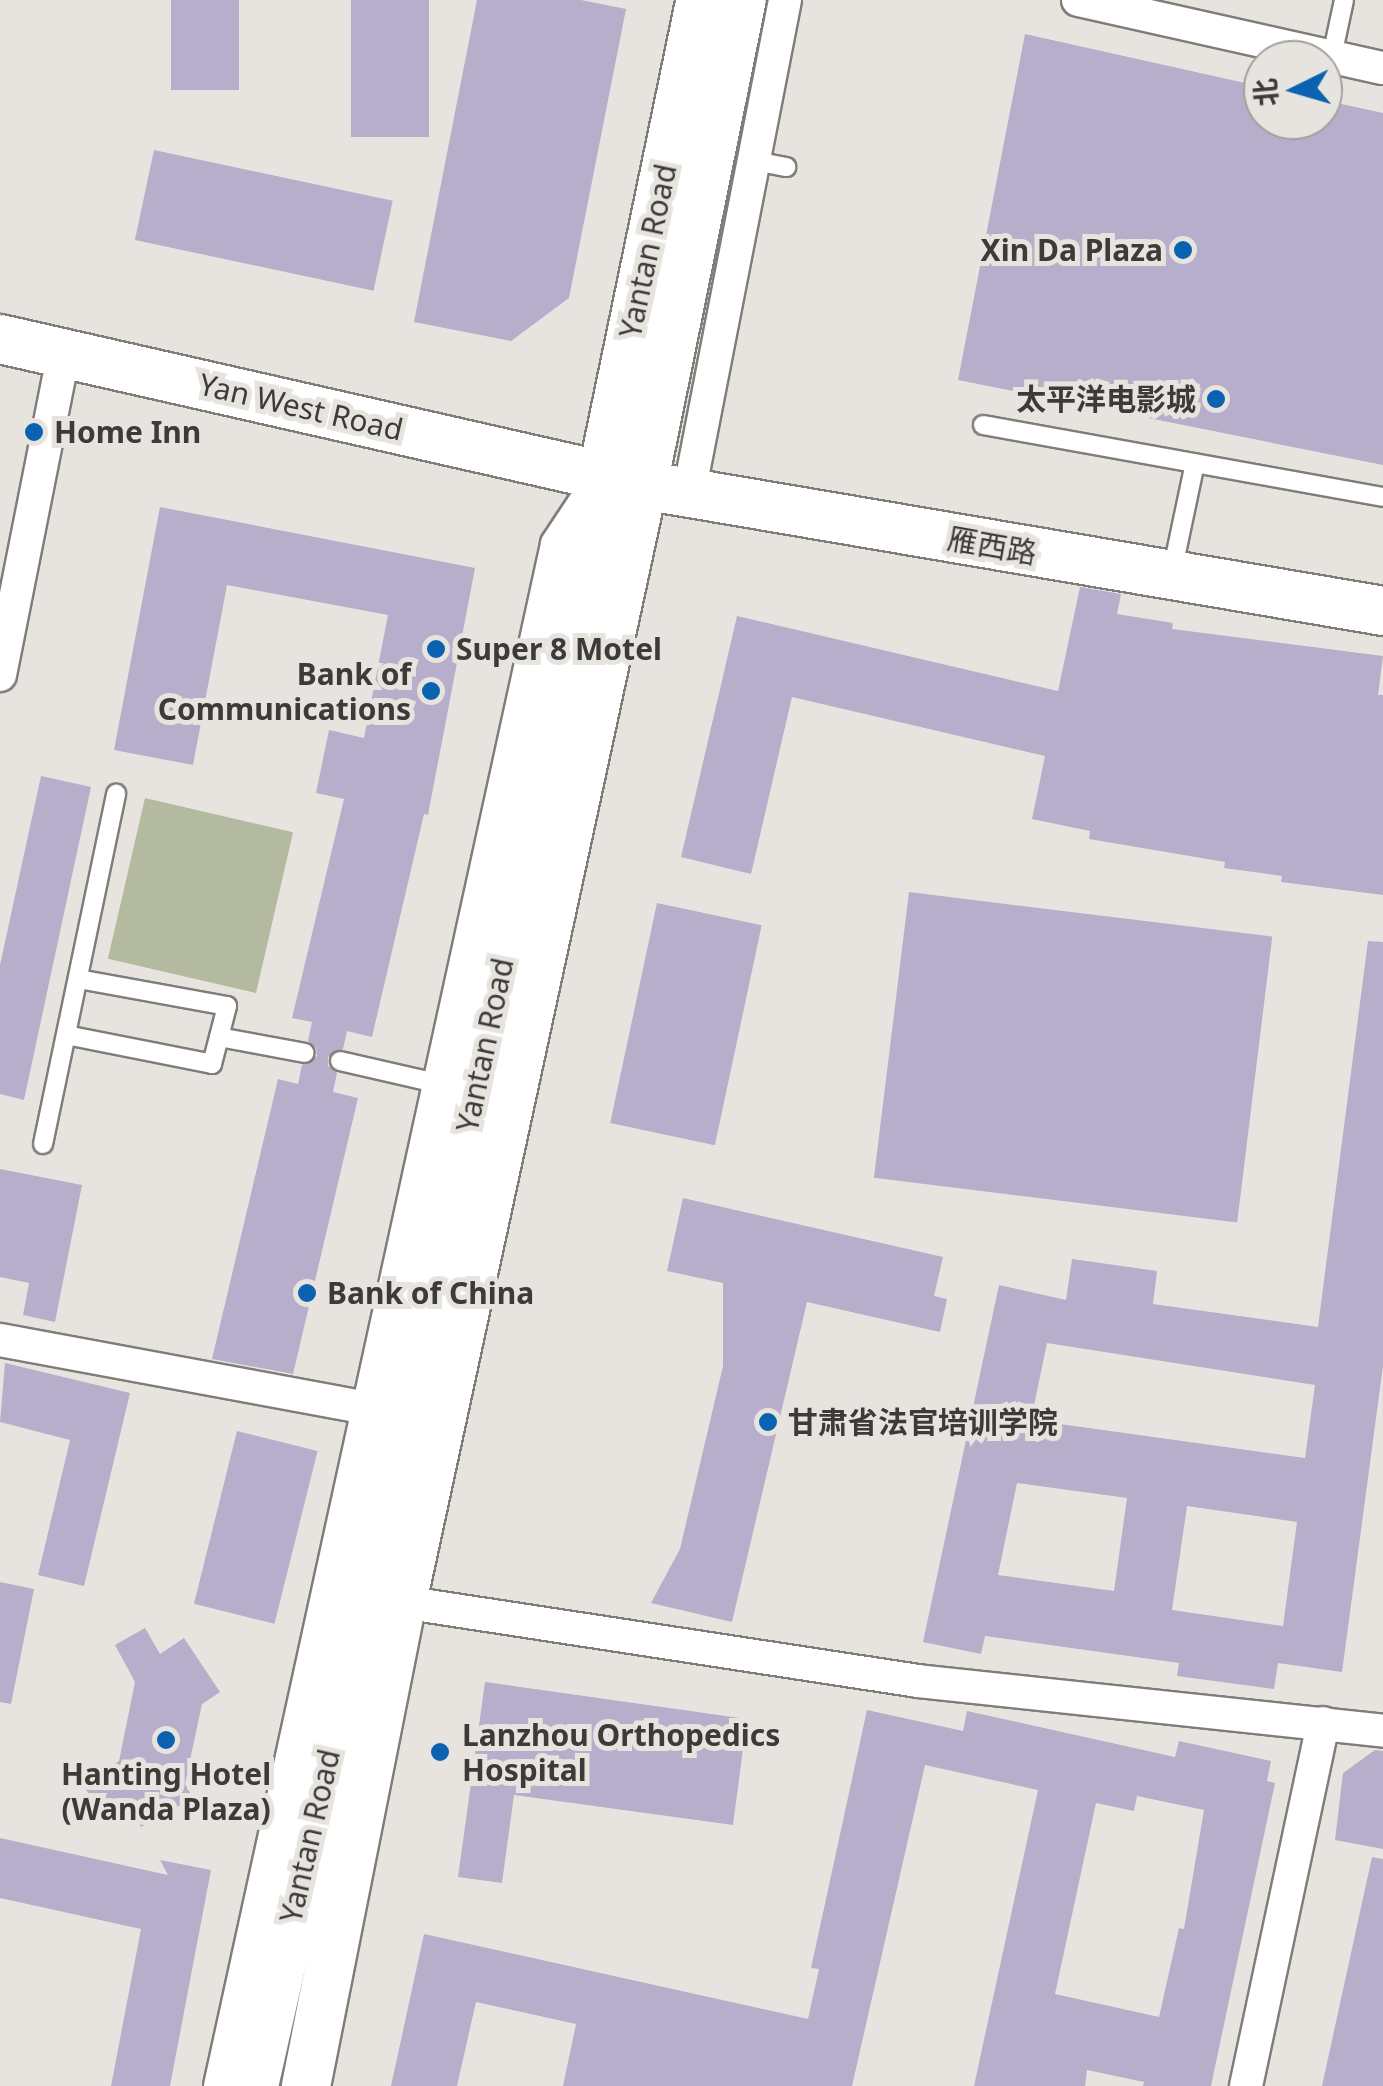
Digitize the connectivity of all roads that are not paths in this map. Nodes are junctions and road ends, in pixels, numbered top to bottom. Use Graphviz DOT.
graph roads {
  1 [pos="701,0"];
  2 [pos="742,0"];
  3 [pos="785,0"];
  4 [pos="1078,0"];
  5 [pos="1344,0"];
  6 [pos="1259,40"];
  7 [pos="1335,40"];
  8 [pos="1343,59"];
  9 [pos="1383,68"];
  10 [pos="0,339"];
  11 [pos="64,353"];
  12 [pos="984,424"];
  13 [pos="1195,463"];
  14 [pos="622,480"];
  15 [pos="689,493"];
  16 [pos="1383,497"];
  17 [pos="1171,577"];
  18 [pos="1383,611"];
  19 [pos="0,675"];
  20 [pos="116,794"];
  21 [pos="78,978"];
  22 [pos="66,1035"];
  23 [pos="220,1037"];
  24 [pos="305,1052"];
  25 [pos="340,1061"];
  26 [pos="473,1092"];
  27 [pos="43,1144"];
  28 [pos="0,1340"];
  29 [pos="405,1416"];
  30 [pos="402,1602"];
  31 [pos="1323,1723"];
  32 [pos="1383,1730"];
  33 [pos="220,2086"];
  34 [pos="254,2086"];
  35 [pos="306,2086"];
  36 [pos="1246,2086"];
  1 -- 14 [label="main road, Yantan Road"];
  2 -- 14 [label="main road, Yantan Road"];
  3 -- 15 [label="street"];
  4 -- 6 [label="street"];
  5 -- 7 [label="lane"];
  8 -- 9 [label="street"];
  10 -- 11 [label="main road, Yan West Road"];
  11 -- 14 [label="main road, Yan West Road"];
  11 -- 19 [label="street"];
  12 -- 13 [label="lane"];
  13 -- 16 [label="lane"];
  13 -- 17 [label="lane"];
  14 -- 15 [label="main road, 雁西路"];
  14 -- 26 [label="main road, Yantan Road"];
  15 -- 17 [label="main road, 雁西路"];
  17 -- 18 [label="main road, 雁西路"];
  20 -- 21 [label="lane"];
  21 -- 22 [label="lane"];
  21 -- 23 [label="lane"];
  22 -- 23 [label="lane"];
  22 -- 27 [label="lane"];
  23 -- 24 [label="lane"];
  25 -- 26 [label="lane"];
  26 -- 29 [label="main road, Yantan Road"];
  26 -- 29 [label="street"];
  28 -- 29 [label="street"];
  29 -- 30 [label="main road, Yantan Road"];
  29 -- 33 [label="street"];
  29 -- 34 [label="main road, Yantan Road"];
  30 -- 31 [label="street"];
  30 -- 35 [label="main road, Yantan Road"];
  31 -- 32 [label="street"];
  31 -- 36 [label="street"];
}
